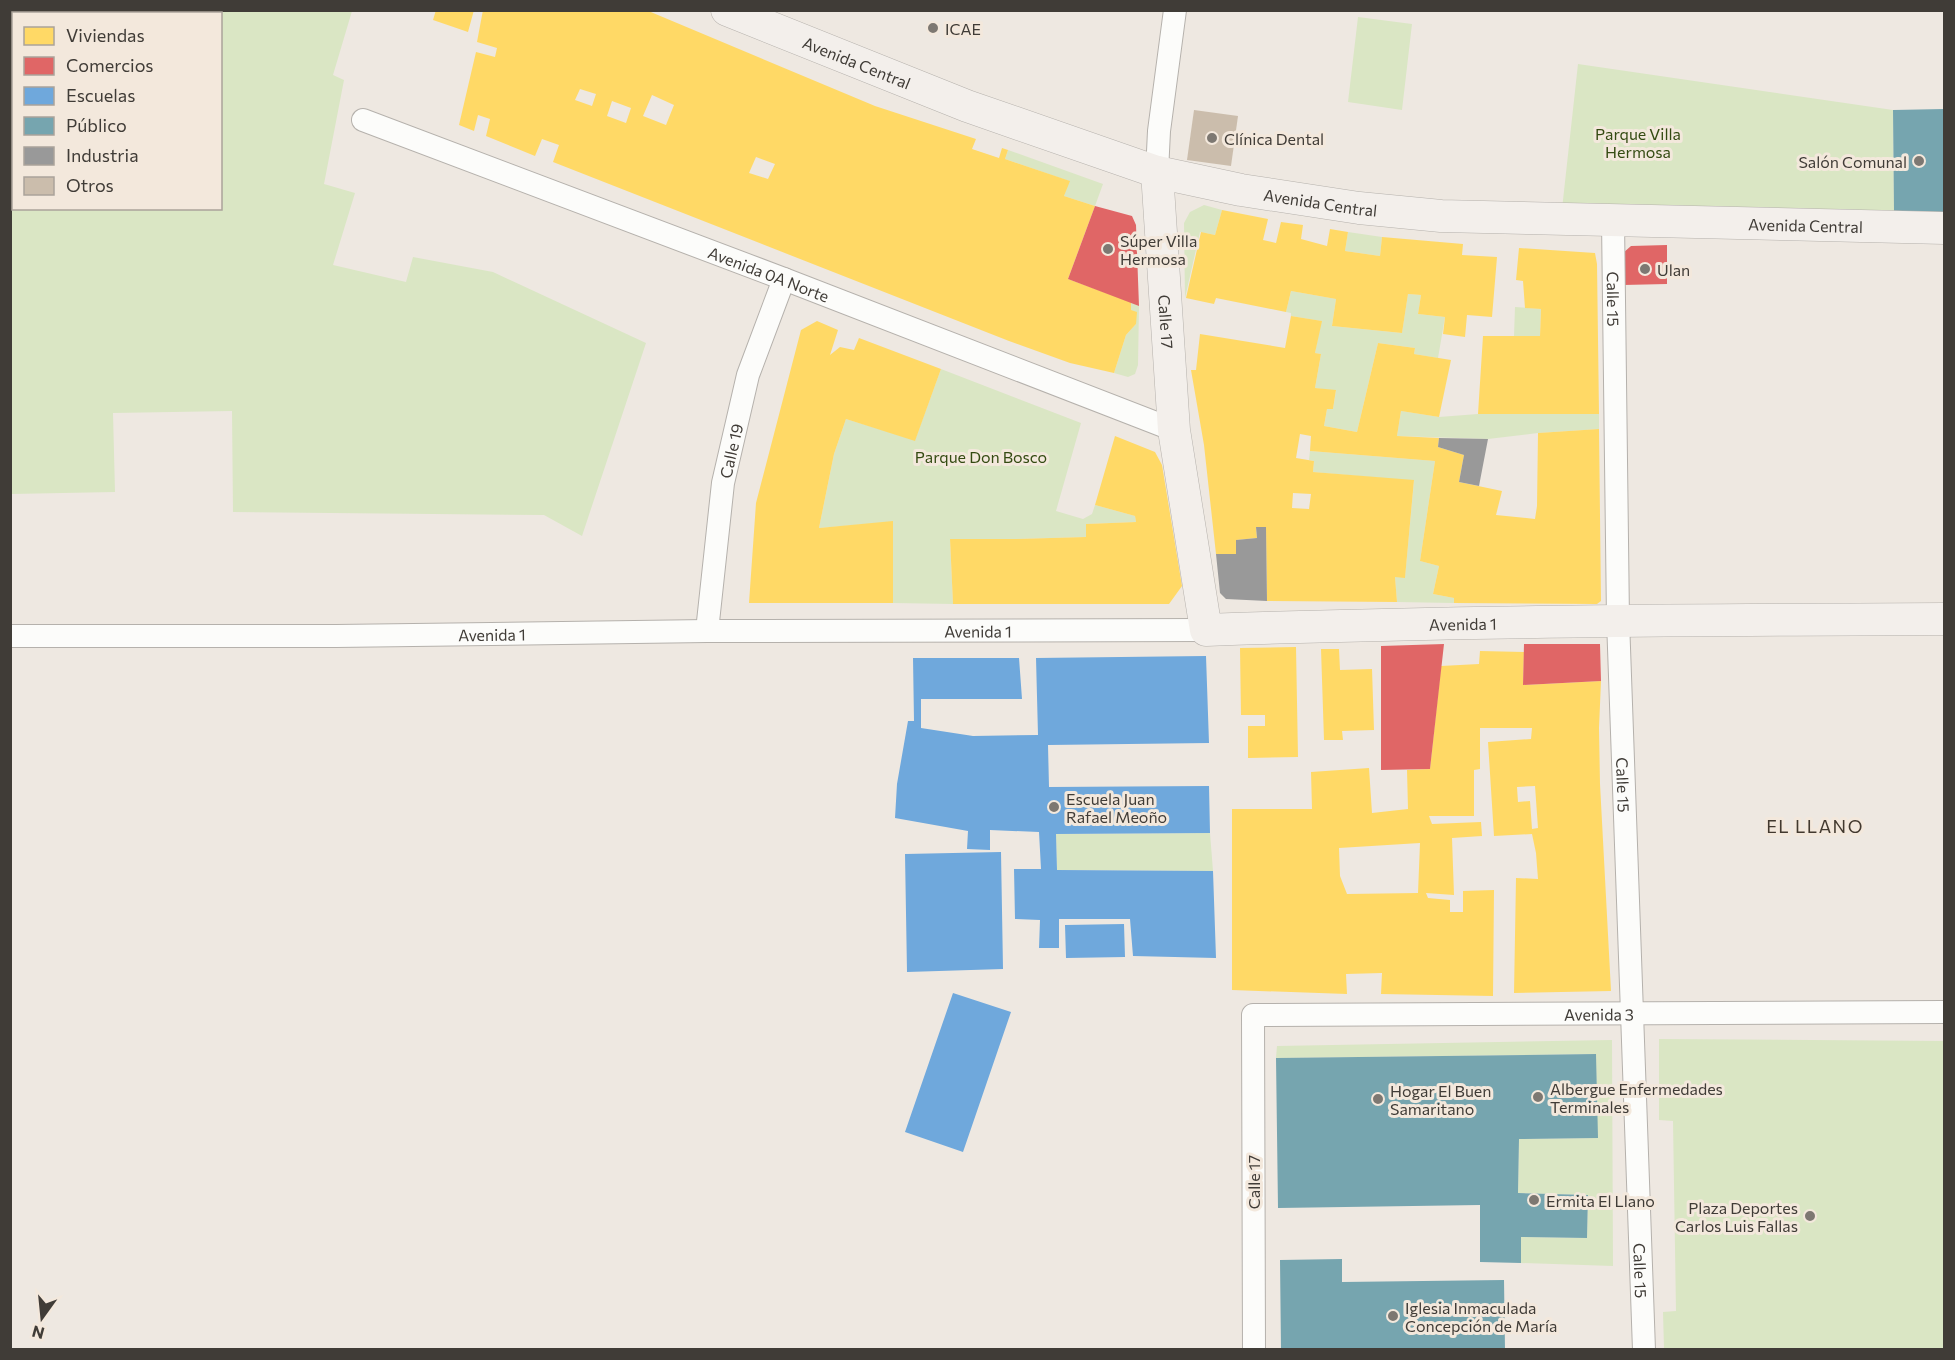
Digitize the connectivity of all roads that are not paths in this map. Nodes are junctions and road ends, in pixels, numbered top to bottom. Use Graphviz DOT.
graph roads {
  1 [pos="727,10"];
  2 [pos="1174,10"];
  3 [pos="363,120"];
  4 [pos="1157,172"];
  5 [pos="1613,221"];
  6 [pos="1944,228"];
  7 [pos="784,279"];
  8 [pos="1174,430"];
  9 [pos="1944,619"];
  10 [pos="1618,620"];
  11 [pos="1206,630"];
  12 [pos="707,631"];
  13 [pos="10,636"];
  14 [pos="1944,1012"];
  15 [pos="1634,1013"];
  16 [pos="1253,1015"];
  17 [pos="1254,1350"];
  18 [pos="1644,1350"];
  1 -- 4 [label="main road, Avenida Central"];
  2 -- 4 [label="street, Calle 17"];
  3 -- 7 [label="street, Avenida 0A Norte"];
  4 -- 5 [label="main road, Avenida Central"];
  4 -- 8 [label="main road, Calle 17"];
  5 -- 6 [label="main road, Avenida Central"];
  5 -- 10 [label="street, Calle 15"];
  7 -- 8 [label="street, Avenida 0A Norte"];
  7 -- 12 [label="street, Calle 19"];
  8 -- 11 [label="main road, Calle 17"];
  9 -- 10 [label="main road, Avenida 1"];
  10 -- 11 [label="main road, Avenida 1"];
  10 -- 15 [label="street, Calle 15"];
  11 -- 12 [label="street, Avenida 1"];
  12 -- 13 [label="street, Avenida 1"];
  14 -- 15 [label="street, Avenida 3"];
  15 -- 16 [label="street, Avenida 3"];
  15 -- 18 [label="street, Calle 15"];
  16 -- 17 [label="street, Calle 17"];
}
